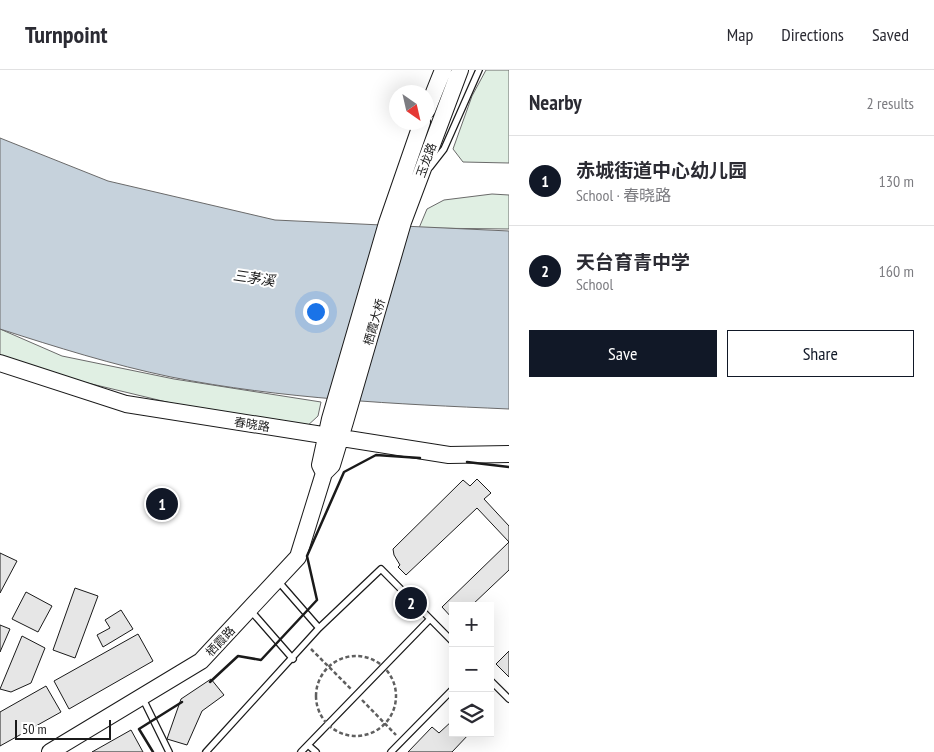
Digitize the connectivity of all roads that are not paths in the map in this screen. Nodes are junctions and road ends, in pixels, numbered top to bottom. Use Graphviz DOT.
graph roads {
  1 [pos="443,70"];
  2 [pos="460,70"];
  3 [pos="479,70"];
  4 [pos="434,91"];
  5 [pos="420,130"];
  6 [pos="416,188"];
  7 [pos="395,222"];
  8 [pos="0,364"];
  9 [pos="335,429"];
  10 [pos="509,454"];
  11 [pos="324,473"];
  12 [pos="277,580"];
  13 [pos="249,609"];
  14 [pos="430,619"];
  15 [pos="319,628"];
  16 [pos="449,638"];
  17 [pos="292,659"];
  18 [pos="494,684"];
  19 [pos="450,692"];
  20 [pos="142,697"];
  21 [pos="509,699"];
  22 [pos="308,745"];
  23 [pos="50,752"];
  24 [pos="170,752"];
  25 [pos="206,752"];
  26 [pos="301,752"];
  27 [pos="316,752"];
  28 [pos="391,752"];
  1 -- 4 [label="street"];
  2 -- 6 [label="street, 玉龙路"];
  3 -- 6 [label="lane"];
  5 -- 7 [label="street, 玉龙路"];
  6 -- 7 [label="street, 玉龙路"];
  7 -- 9 [label="street, 栖霞大桥"];
  8 -- 9 [label="street, 春晓路"];
  9 -- 10 [label="street, 春晓路"];
  9 -- 11 [label="street, 栖霞大桥"];
  11 -- 12 [label="street, 栖霞路"];
  12 -- 13 [label="street, 栖霞路"];
  12 -- 15 [label="lane"];
  13 -- 17 [label="lane"];
  13 -- 20 [label="street, 栖霞路"];
  14 -- 15 [label="lane"];
  14 -- 16 [label="lane"];
  14 -- 22 [label="lane"];
  15 -- 17 [label="lane"];
  17 -- 25 [label="lane"];
  18 -- 21 [label="lane"];
  19 -- 28 [label="lane"];
  20 -- 23 [label="street, 栖霞路"];
  20 -- 24 [label="lane"];
  22 -- 26 [label="lane"];
  22 -- 27 [label="lane"];
}
